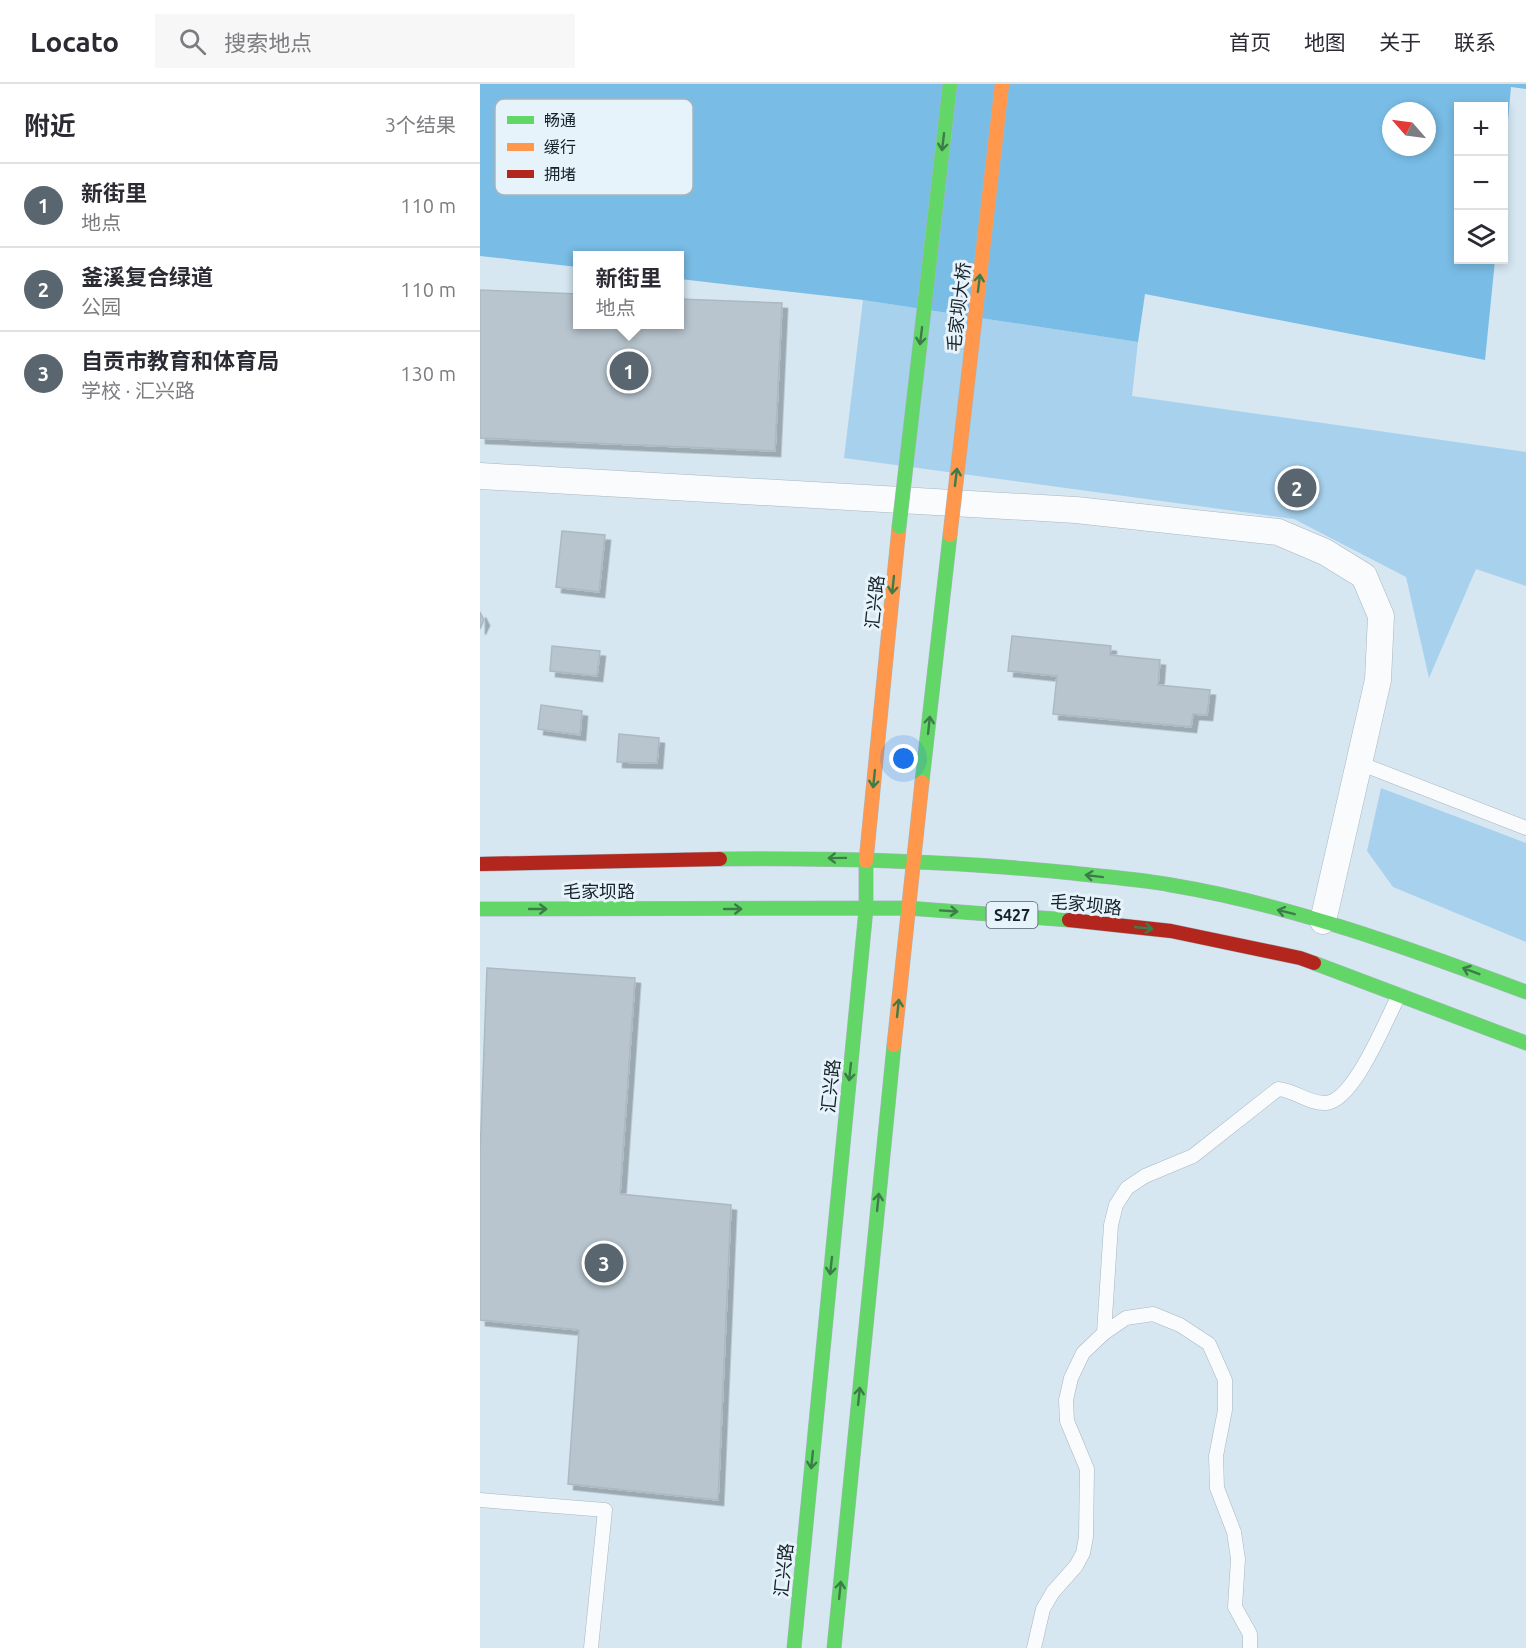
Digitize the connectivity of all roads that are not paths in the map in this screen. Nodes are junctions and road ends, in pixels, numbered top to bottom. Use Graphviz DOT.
graph roads {
  1 [pos="950,84"];
  2 [pos="1002,84"];
  3 [pos="480,476"];
  4 [pos="899,527"];
  5 [pos="1359,763"];
  6 [pos="1526,828"];
  7 [pos="866,857"];
  8 [pos="914,860"];
  9 [pos="480,864"];
  10 [pos="907,908"];
  11 [pos="480,909"];
  12 [pos="866,909"];
  13 [pos="1323,921"];
  14 [pos="1526,992"];
  15 [pos="1399,995"];
  16 [pos="1526,1043"];
  17 [pos="1104,1333"];
  18 [pos="480,1500"];
  19 [pos="591,1648"];
  20 [pos="794,1648"];
  21 [pos="834,1648"];
  22 [pos="1034,1648"];
  23 [pos="1250,1648"];
  1 -- 4 [label="main road, 毛家坝大桥, one-way, bridge"];
  8 -- 2 [label="main road, 毛家坝大桥, one-way, bridge"];
  3 -- 5 [label="street"];
  4 -- 7 [label="main road, 汇兴路, one-way"];
  5 -- 6 [label="lane"];
  5 -- 13 [label="street"];
  7 -- 8 [label="main road, 毛家坝路"];
  7 -- 9 [label="main road, 毛家坝路, one-way"];
  7 -- 12 [label="main road, 汇兴路"];
  8 -- 10 [label="main road"];
  13 -- 8 [label="main road, 毛家坝路, one-way"];
  10 -- 12 [label="main road, 毛家坝路 / S427"];
  10 -- 15 [label="main road, 毛家坝路 / S427, one-way"];
  21 -- 10 [label="main road, one-way"];
  11 -- 12 [label="main road, 毛家坝路 / S427, one-way"];
  12 -- 20 [label="main road, 汇兴路, one-way"];
  14 -- 13 [label="main road, 毛家坝路, one-way"];
  15 -- 16 [label="main road, 毛家坝路 / S427"];
  15 -- 17 [label="lane"];
  17 -- 22 [label="lane"];
  17 -- 23 [label="lane"];
  18 -- 19 [label="lane"];
}
